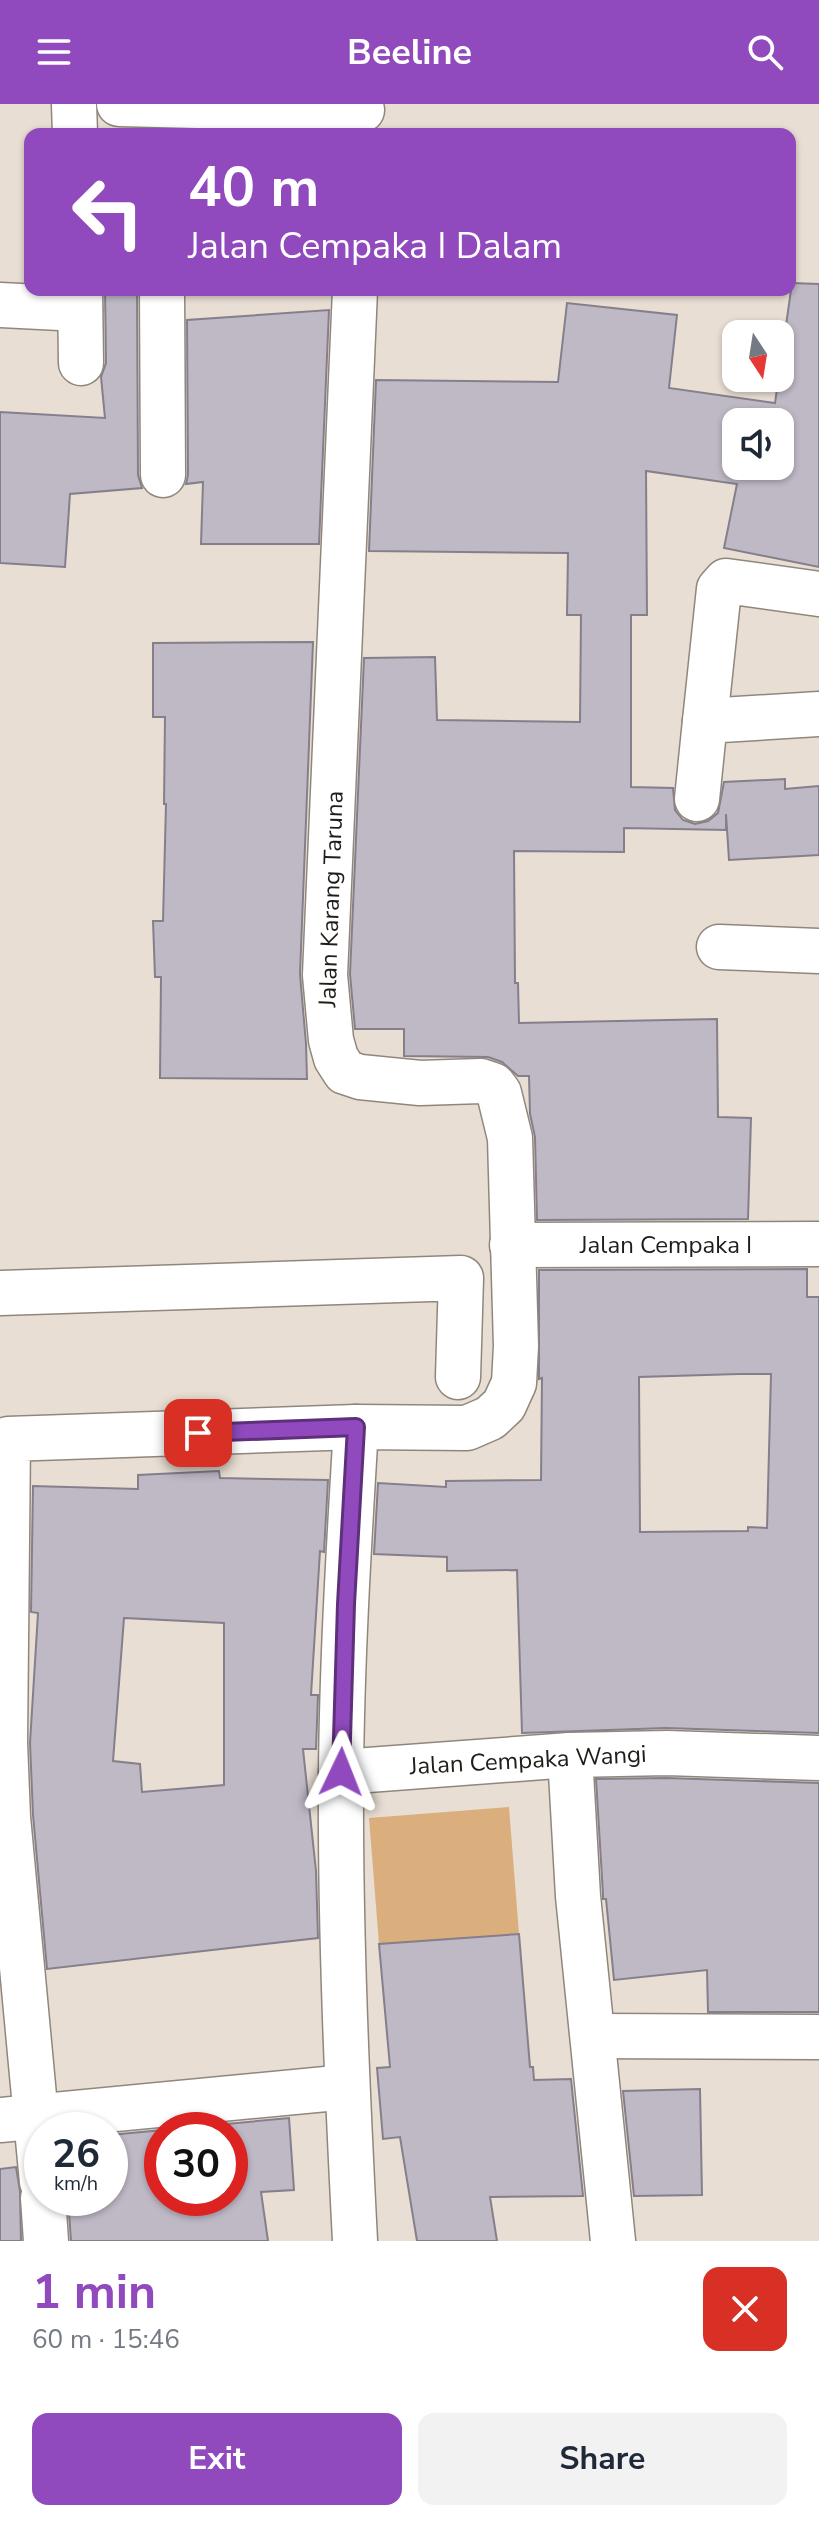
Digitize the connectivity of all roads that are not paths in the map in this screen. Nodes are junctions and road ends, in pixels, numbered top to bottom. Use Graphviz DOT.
graph roads {
  1 [pos="74,104"];
  2 [pos="119,104"];
  3 [pos="162,115"];
  4 [pos="362,116"];
  5 [pos="75,128"];
  6 [pos="162,296"];
  7 [pos="355,296"];
  8 [pos="80,299"];
  9 [pos="0,305"];
  10 [pos="81,363"];
  11 [pos="163,475"];
  12 [pos="819,594"];
  13 [pos="819,714"];
  14 [pos="705,721"];
  15 [pos="697,799"];
  16 [pos="719,947"];
  17 [pos="819,951"];
  18 [pos="819,1244"];
  19 [pos="512,1245"];
  20 [pos="0,1293"];
  21 [pos="458,1377"];
  22 [pos="356,1427"];
  23 [pos="4,1439"];
  24 [pos="3,1743"];
  25 [pos="570,1755"];
  26 [pos="819,1758"];
  27 [pos="341,1772"];
  28 [pos="593,2036"];
  29 [pos="819,2037"];
  30 [pos="347,2087"];
  31 [pos="19,2119"];
  32 [pos="44,2216"];
  33 [pos="46,2241"];
  34 [pos="355,2241"];
  35 [pos="613,2241"];
  1 -- 5 [label="street"];
  2 -- 3 [label="street"];
  3 -- 4 [label="street"];
  6 -- 11 [label="street"];
  7 -- 19 [label="street, Jalan Karang Taruna"];
  8 -- 9 [label="street"];
  8 -- 10 [label="street"];
  12 -- 14 [label="street"];
  13 -- 14 [label="street"];
  14 -- 15 [label="street"];
  16 -- 17 [label="street"];
  18 -- 19 [label="street, Jalan Cempaka I"];
  19 -- 22 [label="street, Jalan Karang Taruna"];
  20 -- 21 [label="street"];
  22 -- 23 [label="street"];
  22 -- 27 [label="street"];
  23 -- 24 [label="street"];
  24 -- 31 [label="street"];
  25 -- 26 [label="street, Jalan Cempaka Wangi"];
  25 -- 27 [label="street, Jalan Cempaka Wangi"];
  25 -- 28 [label="street"];
  27 -- 30 [label="street"];
  28 -- 29 [label="street"];
  28 -- 35 [label="street"];
  30 -- 31 [label="street"];
  30 -- 34 [label="street"];
  32 -- 33 [label="street"];
}
